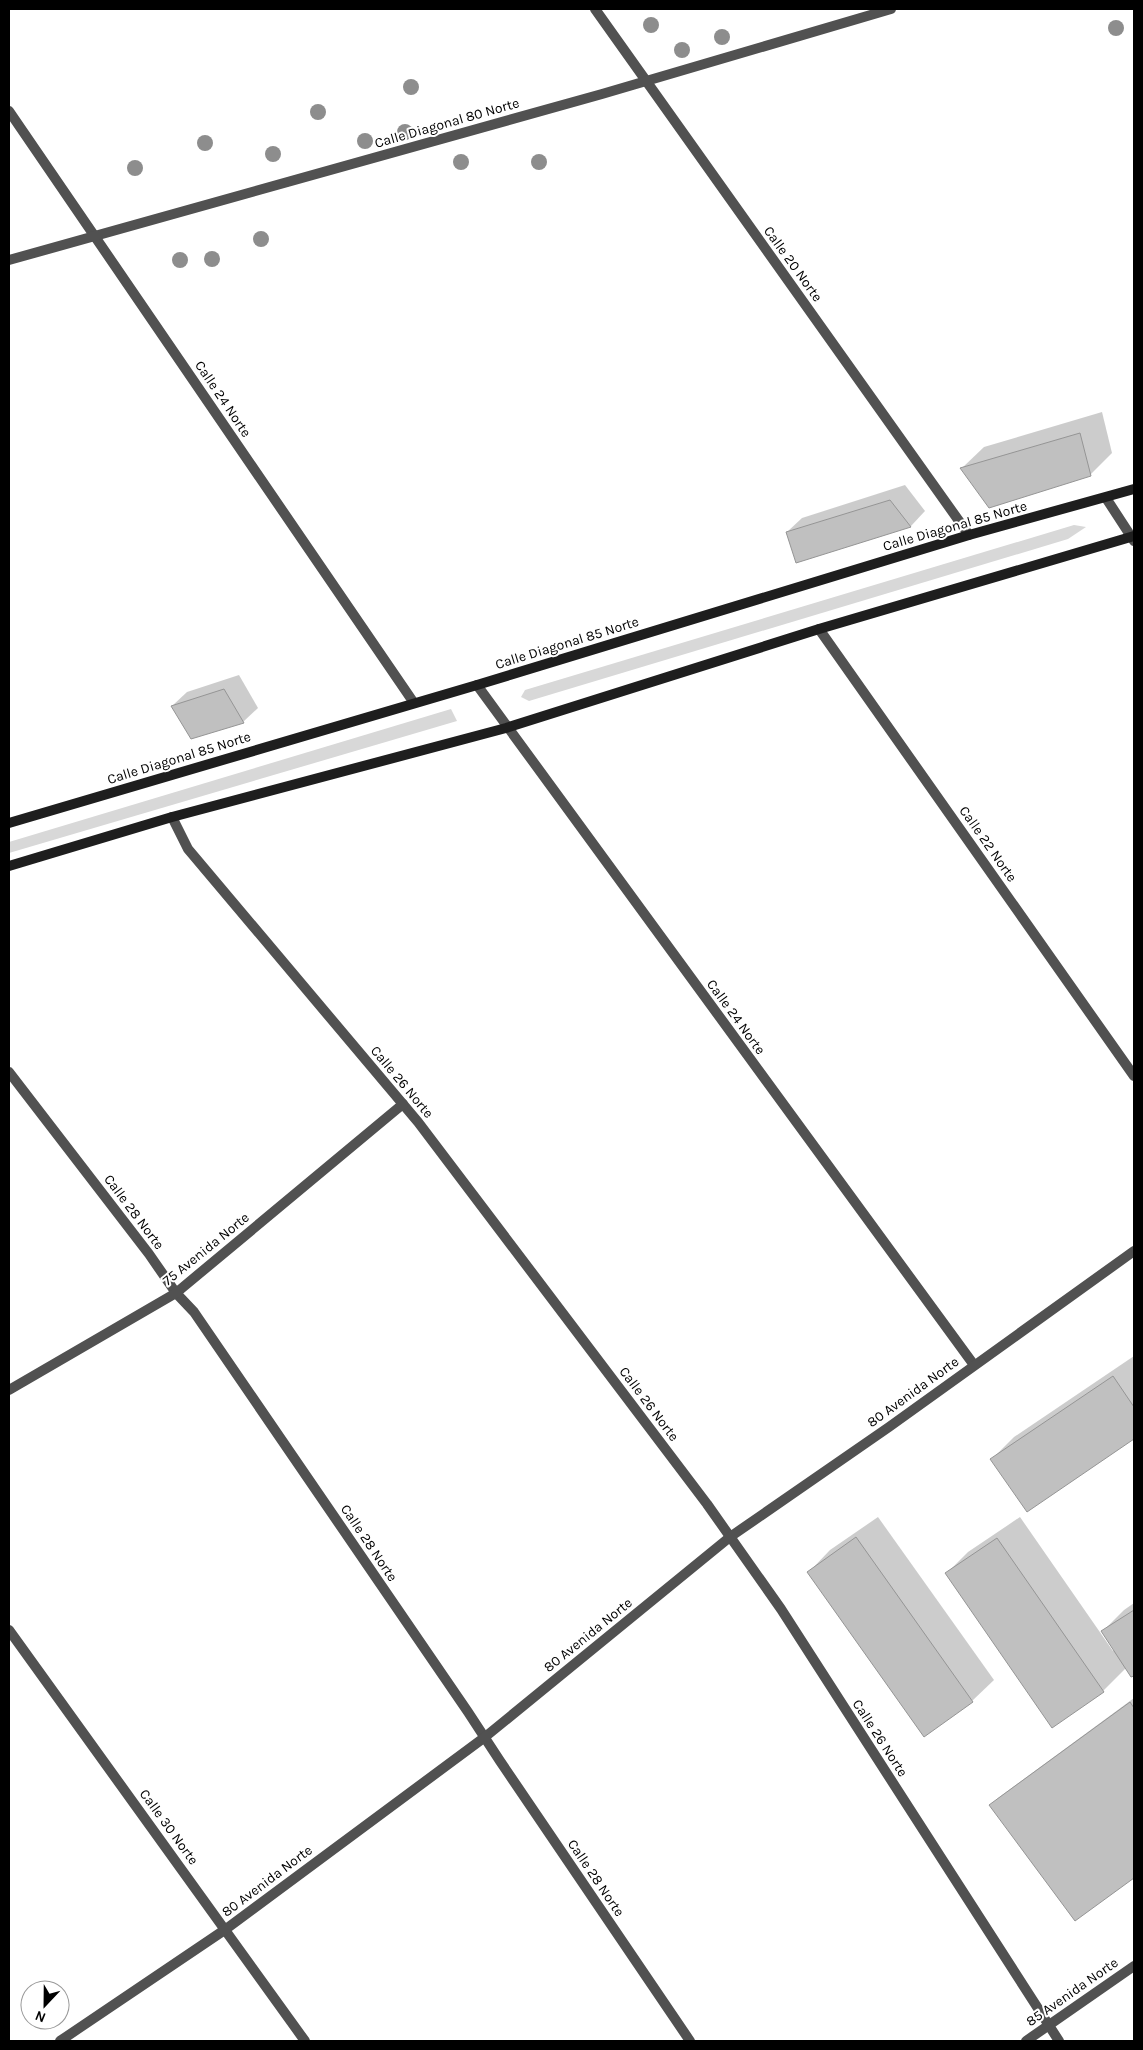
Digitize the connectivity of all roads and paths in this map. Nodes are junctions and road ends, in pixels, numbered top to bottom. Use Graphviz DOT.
graph roads {
  1 [pos="595,9"];
  2 [pos="892,9"];
  3 [pos="646,80"];
  4 [pos="9,111"];
  5 [pos="94,236"];
  6 [pos="9,260"];
  7 [pos="1134,489"];
  8 [pos="1106,498"];
  9 [pos="969,535"];
  10 [pos="1133,538"];
  11 [pos="819,629"];
  12 [pos="476,685"];
  13 [pos="414,703"];
  14 [pos="506,728"];
  15 [pos="172,817"];
  16 [pos="9,823"];
  17 [pos="9,866"];
  18 [pos="9,1072"];
  19 [pos="1134,1076"];
  20 [pos="403,1104"];
  21 [pos="1134,1251"];
  22 [pos="176,1293"];
  23 [pos="974,1365"];
  24 [pos="9,1390"];
  25 [pos="730,1537"];
  26 [pos="9,1630"];
  27 [pos="485,1737"];
  28 [pos="226,1929"];
  29 [pos="1134,1966"];
  30 [pos="1048,2026"];
  31 [pos="60,2041"];
  32 [pos="306,2041"];
  33 [pos="690,2041"];
  34 [pos="1026,2041"];
  35 [pos="1059,2041"];
  1 -- 3 [label="street, Calle 20 Norte"];
  2 -- 3 [label="street, Calle Diagonal 80 Norte"];
  3 -- 5 [label="street, Calle Diagonal 80 Norte"];
  3 -- 9 [label="street, Calle 20 Norte"];
  4 -- 5 [label="street, Calle 24 Norte"];
  5 -- 6 [label="street, Calle Diagonal 80 Norte"];
  5 -- 13 [label="street, Calle 24 Norte"];
  7 -- 8 [label="main road, Calle Diagonal 85 Norte"];
  8 -- 9 [label="main road, Calle Diagonal 85 Norte"];
  8 -- 10 [label="street"];
  9 -- 12 [label="main road, Calle Diagonal 85 Norte"];
  10 -- 11 [label="main road"];
  11 -- 14 [label="main road"];
  11 -- 19 [label="street, Calle 22 Norte"];
  12 -- 13 [label="main road, Calle Diagonal 85 Norte"];
  12 -- 14 [label="street, Calle 24 Norte"];
  13 -- 16 [label="main road, Calle Diagonal 85 Norte"];
  14 -- 15 [label="main road"];
  14 -- 23 [label="street, Calle 24 Norte"];
  15 -- 17 [label="main road"];
  15 -- 20 [label="street, Calle 26 Norte"];
  18 -- 22 [label="street, Calle 28 Norte"];
  20 -- 22 [label="street, 75 Avenida Norte"];
  20 -- 25 [label="street, Calle 26 Norte"];
  21 -- 23 [label="street, 80 Avenida Norte"];
  22 -- 24 [label="street, 75 Avenida Norte"];
  22 -- 27 [label="street, Calle 28 Norte"];
  23 -- 25 [label="street, 80 Avenida Norte"];
  25 -- 27 [label="street, 80 Avenida Norte"];
  25 -- 30 [label="street, Calle 26 Norte"];
  26 -- 28 [label="street, Calle 30 Norte"];
  27 -- 28 [label="street, 80 Avenida Norte"];
  27 -- 33 [label="street, Calle 28 Norte"];
  28 -- 31 [label="street, 80 Avenida Norte"];
  28 -- 32 [label="street, Calle 30 Norte"];
  29 -- 30 [label="street, 85 Avenida Norte"];
  30 -- 34 [label="street, 85 Avenida Norte"];
  30 -- 35 [label="street, Calle 26 Norte"];
}
